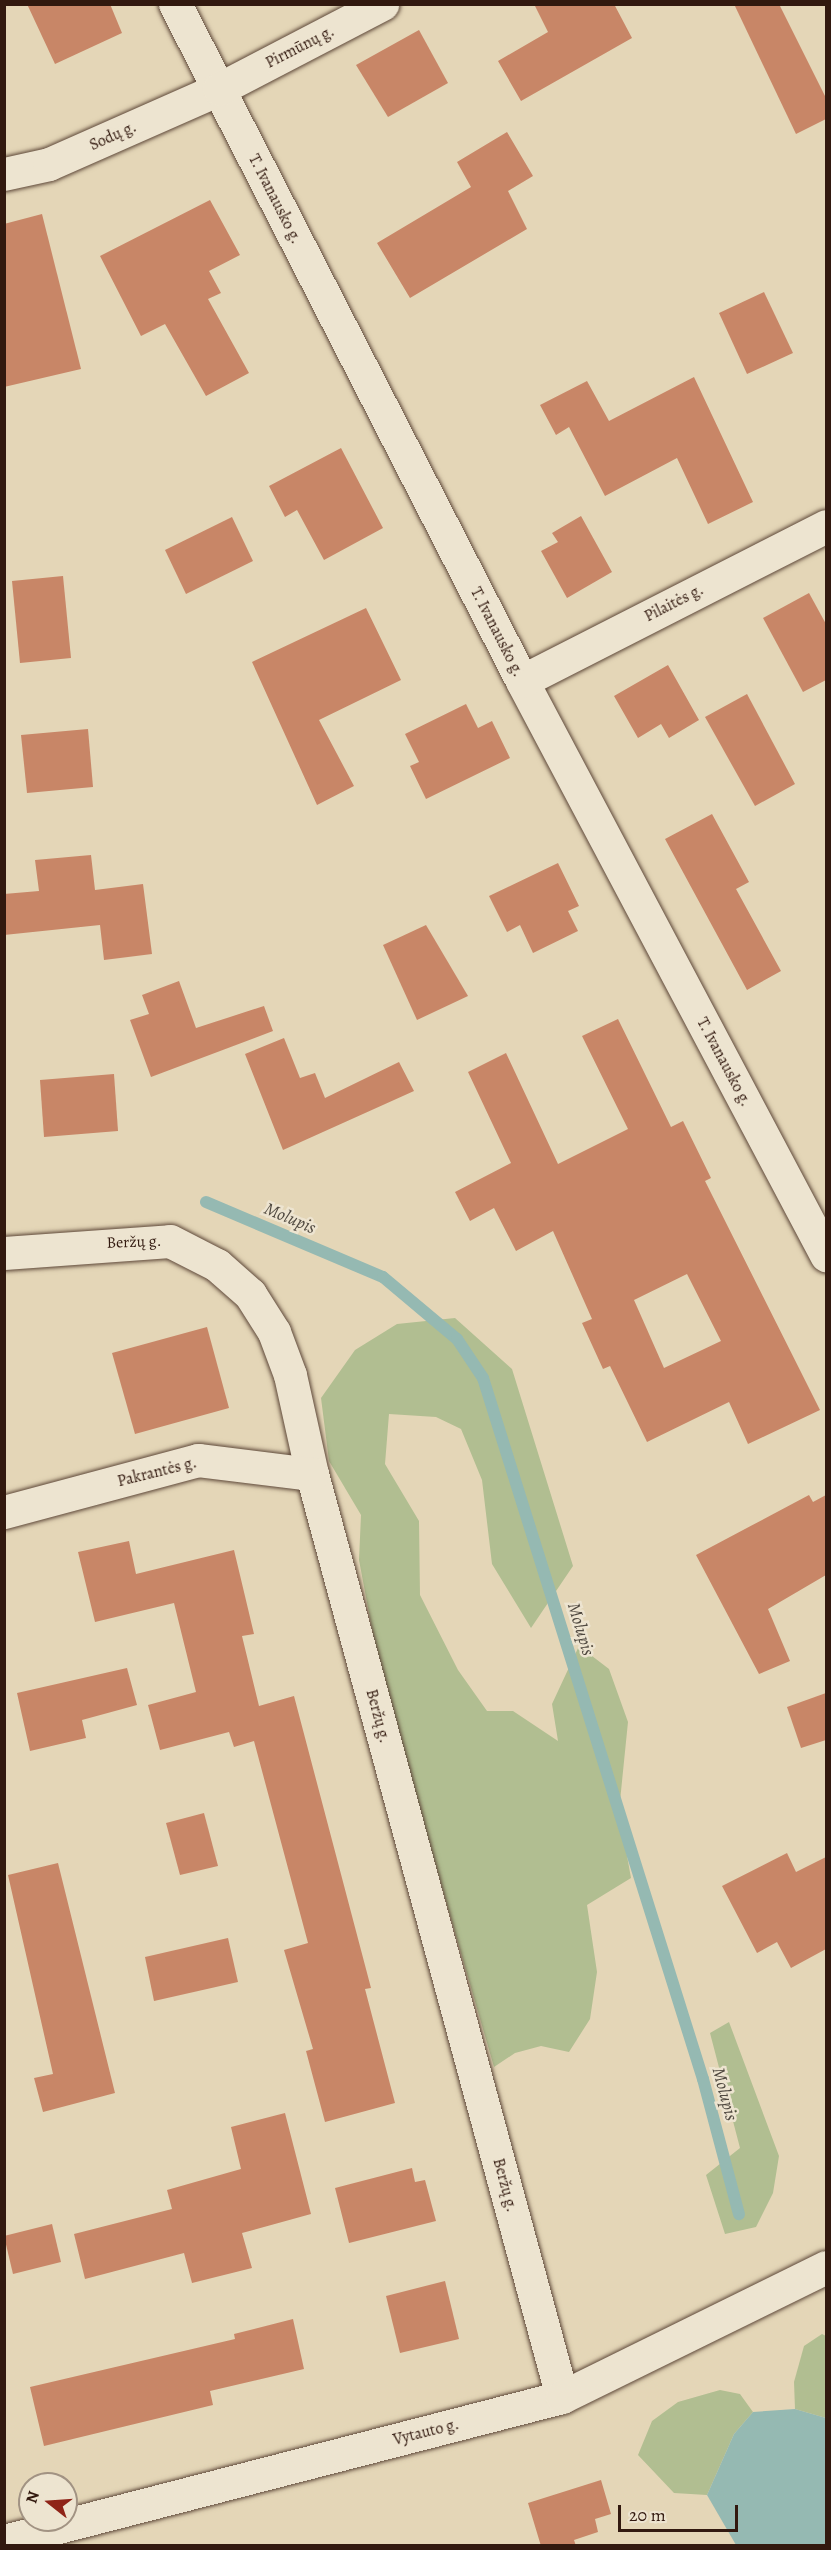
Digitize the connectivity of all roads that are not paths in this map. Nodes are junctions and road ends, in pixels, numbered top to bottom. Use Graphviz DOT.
graph roads {
  1 [pos="175,4"];
  2 [pos="382,4"];
  3 [pos="219,89"];
  4 [pos="4,174"];
  5 [pos="826,526"];
  6 [pos="522,681"];
  7 [pos="4,1253"];
  8 [pos="826,1255"];
  9 [pos="312,1474"];
  10 [pos="4,1512"];
  11 [pos="826,2267"];
  12 [pos="562,2397"];
  13 [pos="4,2541"];
  1 -- 3 [label="street, T. Ivanausko g."];
  2 -- 3 [label="street, Pirmūnų g."];
  3 -- 4 [label="street, Sodų g."];
  3 -- 6 [label="street, T. Ivanausko g."];
  5 -- 6 [label="street, Pilaitės g."];
  6 -- 8 [label="street, T. Ivanausko g."];
  7 -- 9 [label="street, Beržų g."];
  9 -- 10 [label="street, Pakrantės g."];
  9 -- 12 [label="street, Beržų g."];
  11 -- 12 [label="street, Vytauto g."];
  12 -- 13 [label="street, Vytauto g."];
}
